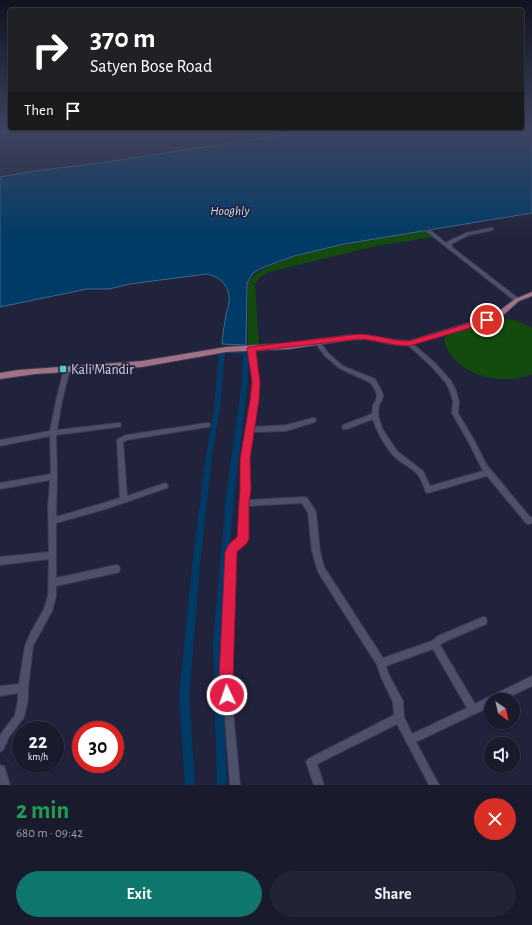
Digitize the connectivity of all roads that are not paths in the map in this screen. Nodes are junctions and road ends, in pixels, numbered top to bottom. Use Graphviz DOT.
graph roads {
  1 [pos="491,229"];
  2 [pos="428,231"];
  3 [pos="451,249"];
  4 [pos="532,294"];
  5 [pos="517,300"];
  6 [pos="317,342"];
  7 [pos="409,343"];
  8 [pos="249,349"];
  9 [pos="67,369"];
  10 [pos="0,376"];
  11 [pos="376,415"];
  12 [pos="312,420"];
  13 [pos="118,425"];
  14 [pos="208,425"];
  15 [pos="345,427"];
  16 [pos="250,430"];
  17 [pos="53,433"];
  18 [pos="0,443"];
  19 [pos="488,473"];
  20 [pos="54,476"];
  21 [pos="0,486"];
  22 [pos="165,486"];
  23 [pos="124,500"];
  24 [pos="243,503"];
  25 [pos="532,520"];
  26 [pos="52,521"];
  27 [pos="53,555"];
  28 [pos="0,561"];
  29 [pos="116,569"];
  30 [pos="53,583"];
  31 [pos="483,620"];
  32 [pos="435,644"];
  33 [pos="382,663"];
  34 [pos="532,681"];
  35 [pos="23,688"];
  36 [pos="0,691"];
  37 [pos="507,693"];
  38 [pos="484,704"];
  39 [pos="473,709"];
  40 [pos="399,718"];
  41 [pos="410,740"];
  42 [pos="0,747"];
  43 [pos="0,770"];
  44 [pos="5,785"];
  45 [pos="234,785"];
  46 [pos="319,785"];
  47 [pos="434,785"];
  1 -- 3 [label="street"];
  2 -- 3 [label="street"];
  3 -- 5 [label="street"];
  4 -- 5 [label="main road"];
  5 -- 7 [label="main road"];
  6 -- 7 [label="main road"];
  6 -- 8 [label="main road"];
  6 -- 11 [label="street"];
  7 -- 19 [label="street"];
  8 -- 9 [label="main road"];
  8 -- 16 [label="street"];
  9 -- 10 [label="main road"];
  9 -- 17 [label="street"];
  11 -- 15 [label="street"];
  11 -- 19 [label="street"];
  12 -- 16 [label="street"];
  13 -- 17 [label="street"];
  14 -- 23 [label="street"];
  16 -- 24 [label="street"];
  17 -- 18 [label="street"];
  17 -- 20 [label="street"];
  19 -- 25 [label="street"];
  20 -- 21 [label="street"];
  20 -- 26 [label="street"];
  22 -- 23 [label="street"];
  23 -- 26 [label="street"];
  24 -- 33 [label="street"];
  24 -- 45 [label="street"];
  26 -- 27 [label="street"];
  27 -- 28 [label="street"];
  27 -- 30 [label="street"];
  29 -- 30 [label="street"];
  30 -- 35 [label="street"];
  31 -- 32 [label="street"];
  32 -- 33 [label="street"];
  32 -- 39 [label="street"];
  33 -- 40 [label="street"];
  34 -- 37 [label="street"];
  35 -- 36 [label="street"];
  35 -- 42 [label="street"];
  38 -- 39 [label="street"];
  39 -- 41 [label="street"];
  40 -- 41 [label="street"];
  40 -- 46 [label="street"];
  41 -- 47 [label="street"];
  43 -- 44 [label="street"];
}
